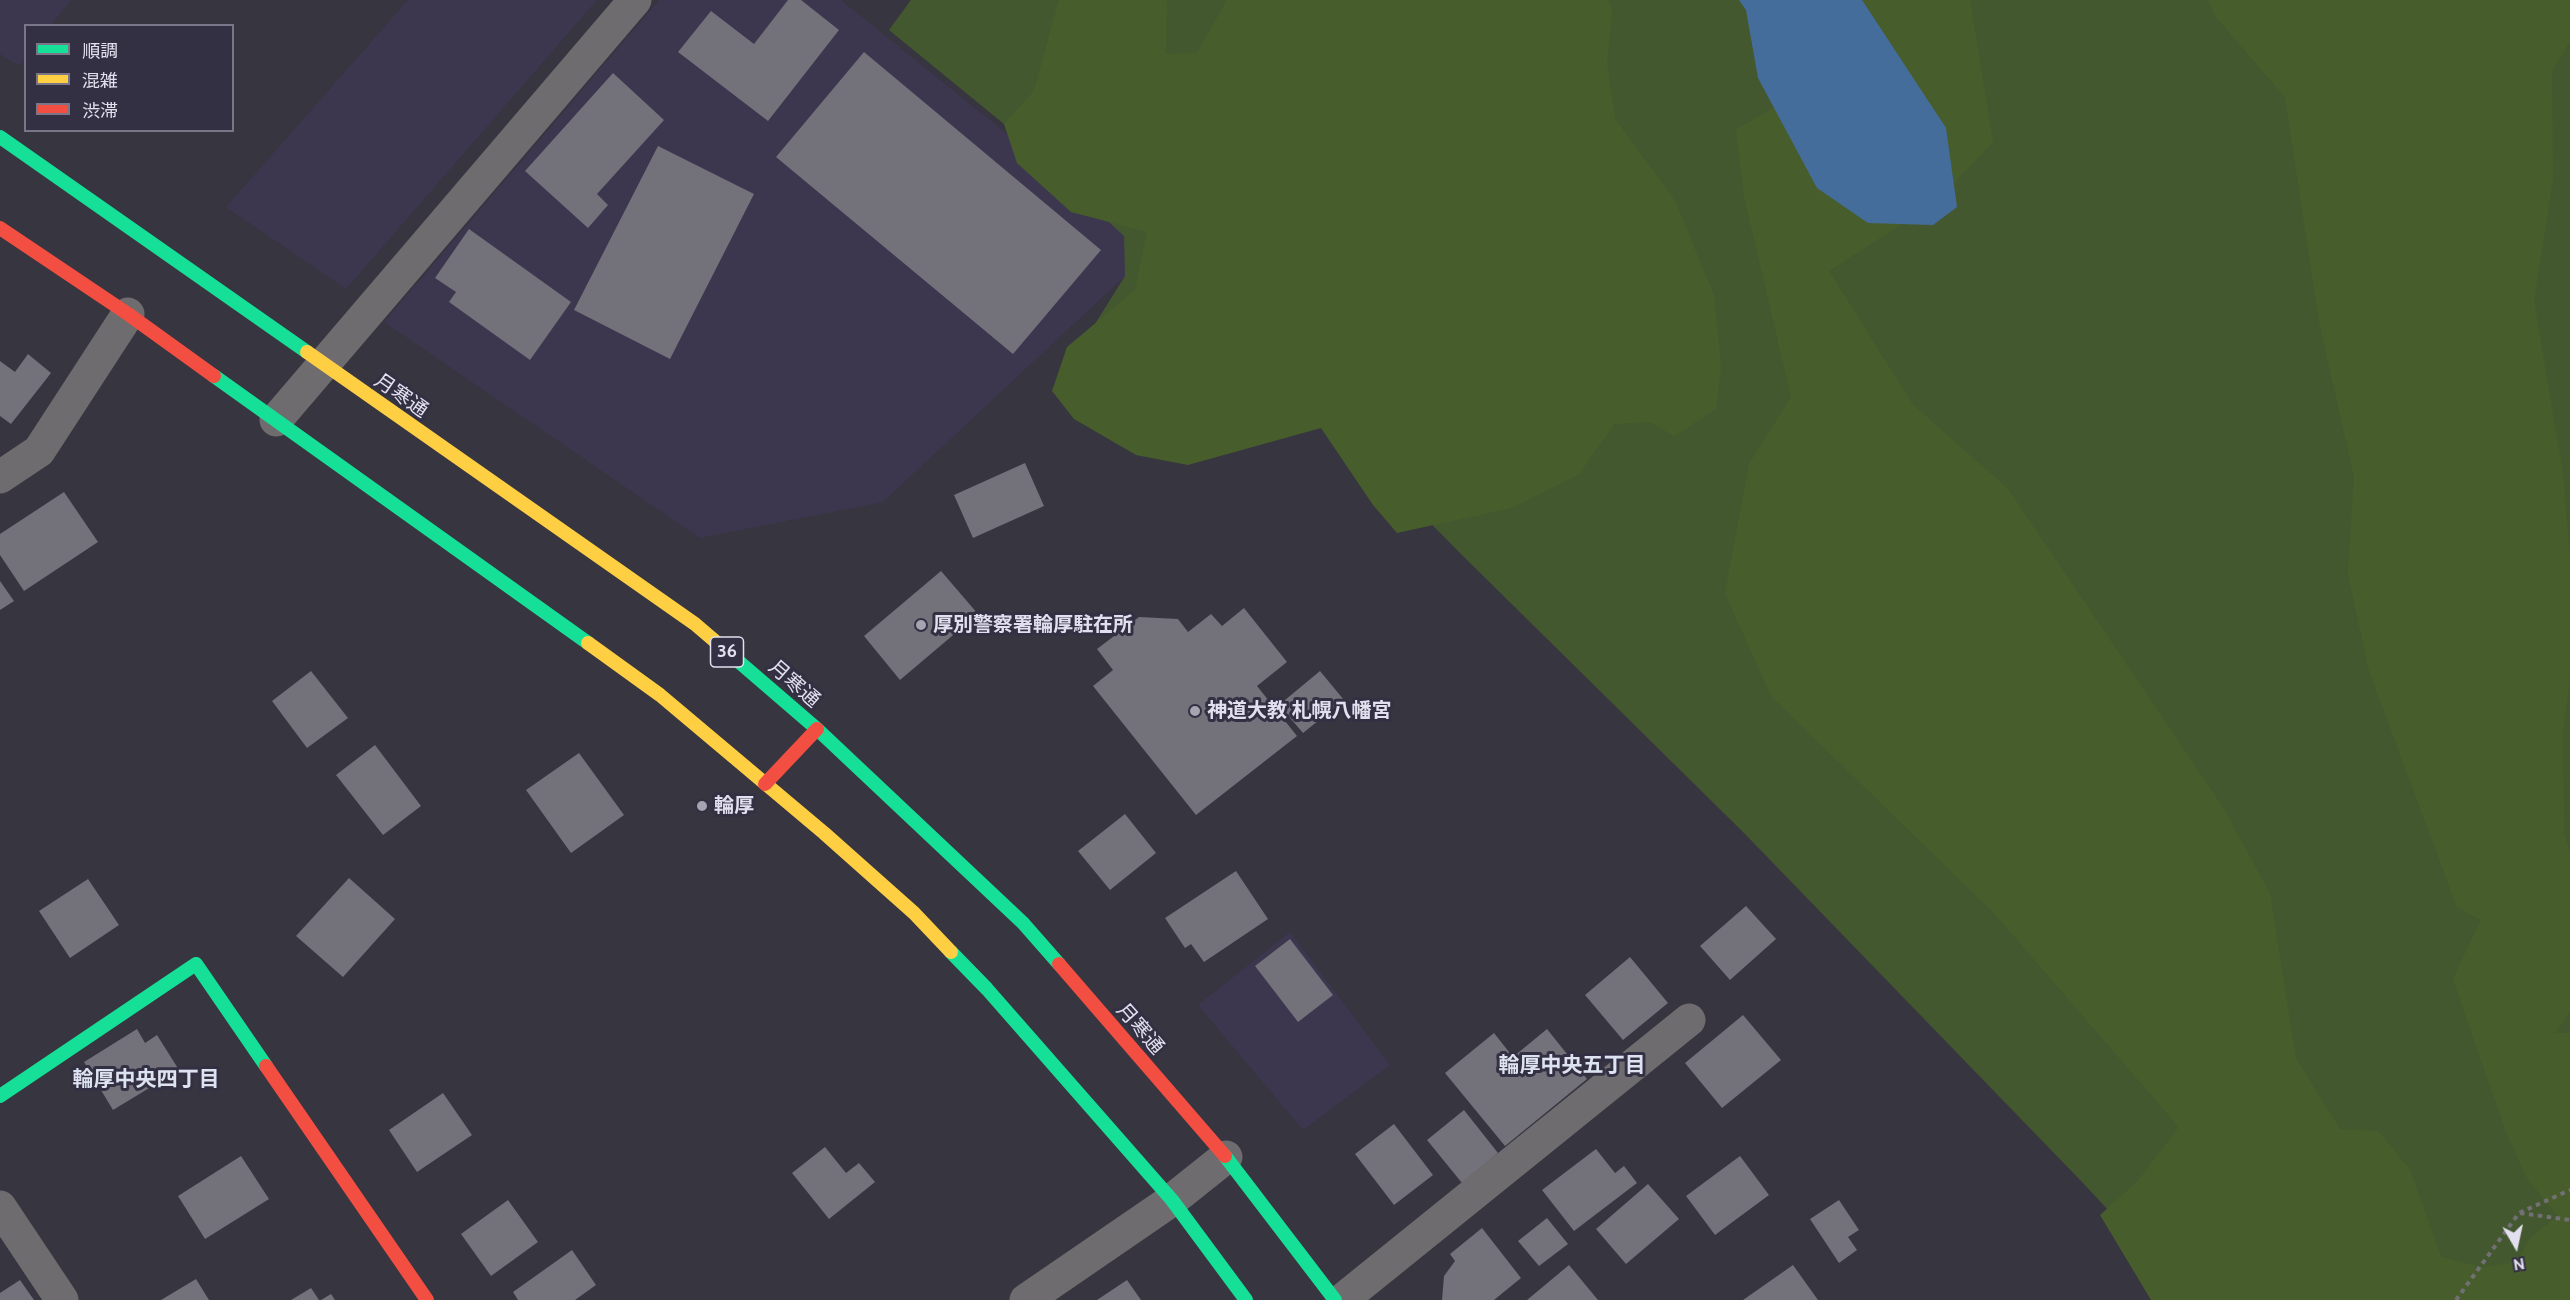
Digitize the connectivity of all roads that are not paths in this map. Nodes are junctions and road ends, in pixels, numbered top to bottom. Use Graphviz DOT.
graph roads {
  1 [pos="635,0"];
  2 [pos="0,137"];
  3 [pos="0,228"];
  4 [pos="128,314"];
  5 [pos="322,364"];
  6 [pos="276,420"];
  7 [pos="0,477"];
  8 [pos="817,729"];
  9 [pos="765,784"];
  10 [pos="1689,1020"];
  11 [pos="0,1096"];
  12 [pos="1226,1157"];
  13 [pos="1172,1200"];
  14 [pos="0,1207"];
  15 [pos="62,1300"];
  16 [pos="427,1300"];
  17 [pos="1026,1300"];
  18 [pos="1246,1300"];
  19 [pos="1335,1300"];
  20 [pos="1342,1300"];
  1 -- 5 [label="street"];
  2 -- 5 [label="main road, 月寒通 / 36"];
  3 -- 4 [label="main road"];
  4 -- 6 [label="main road"];
  4 -- 7 [label="street"];
  5 -- 6 [label="street"];
  5 -- 8 [label="main road, 月寒通 / 36"];
  6 -- 9 [label="main road"];
  8 -- 9 [label="main road"];
  8 -- 12 [label="main road, 月寒通 / 36"];
  9 -- 13 [label="main road"];
  10 -- 20 [label="street"];
  11 -- 16 [label="main road"];
  12 -- 13 [label="street"];
  12 -- 19 [label="main road, 月寒通 / 36"];
  13 -- 17 [label="street"];
  13 -- 18 [label="main road"];
  14 -- 15 [label="street"];
}
